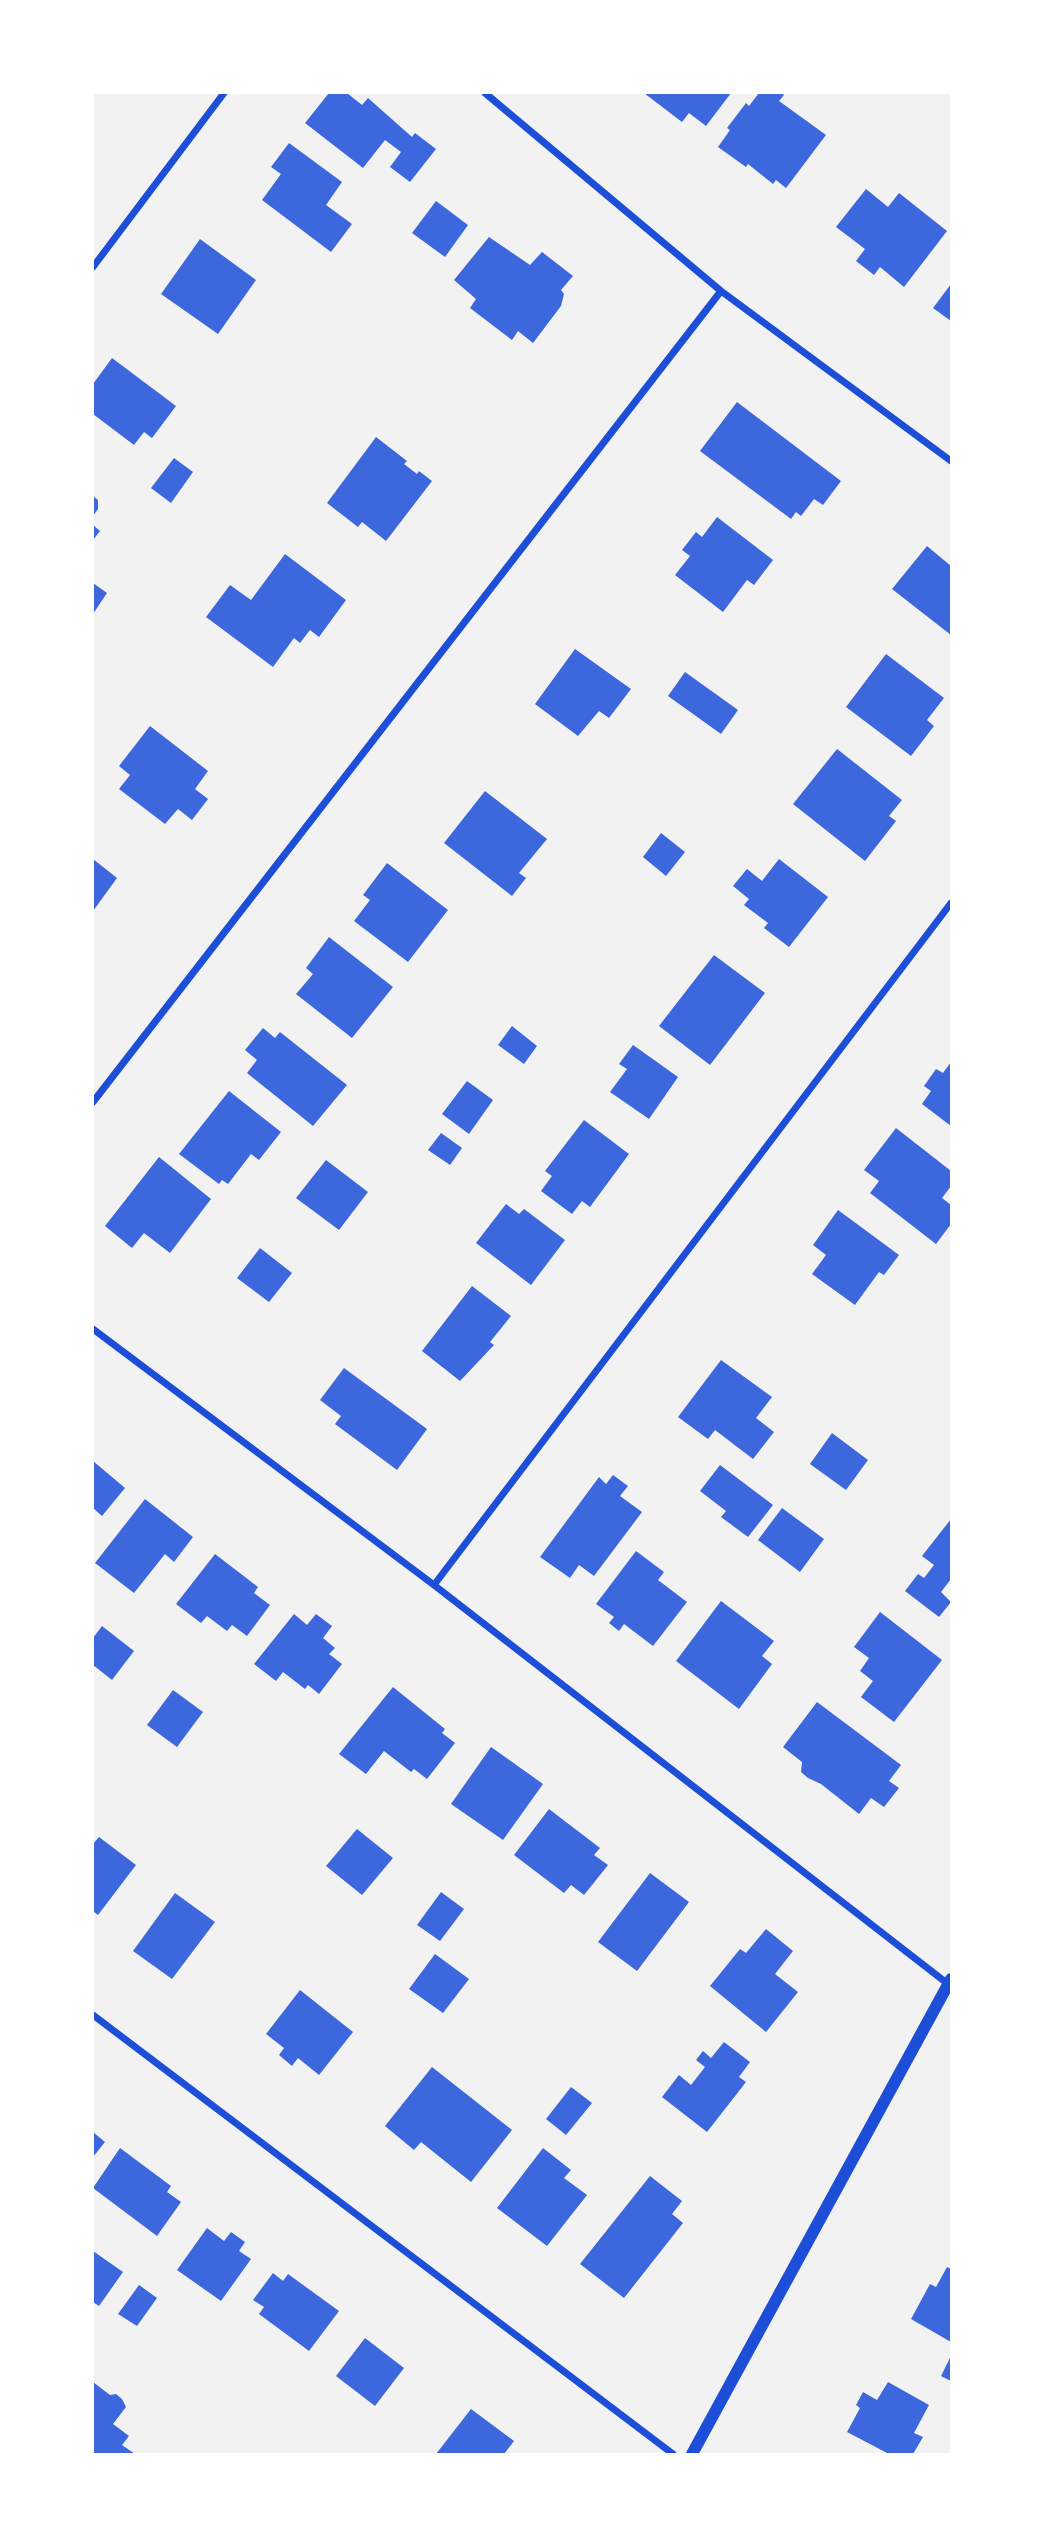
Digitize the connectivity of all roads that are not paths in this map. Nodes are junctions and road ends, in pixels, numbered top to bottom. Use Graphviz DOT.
graph roads {
  1 [pos="224,93"];
  2 [pos="485,93"];
  3 [pos="93,267"];
  4 [pos="721,291"];
  5 [pos="951,461"];
  6 [pos="951,904"];
  7 [pos="93,1102"];
  8 [pos="93,1329"];
  9 [pos="434,1585"];
  10 [pos="950,1982"];
  11 [pos="93,2015"];
  12 [pos="673,2454"];
  13 [pos="692,2454"];
  1 -- 3 [label="street"];
  2 -- 4 [label="street"];
  4 -- 5 [label="street"];
  4 -- 7 [label="street"];
  6 -- 9 [label="street"];
  8 -- 9 [label="street"];
  9 -- 10 [label="street"];
  10 -- 13 [label="street"];
  11 -- 12 [label="street"];
}
